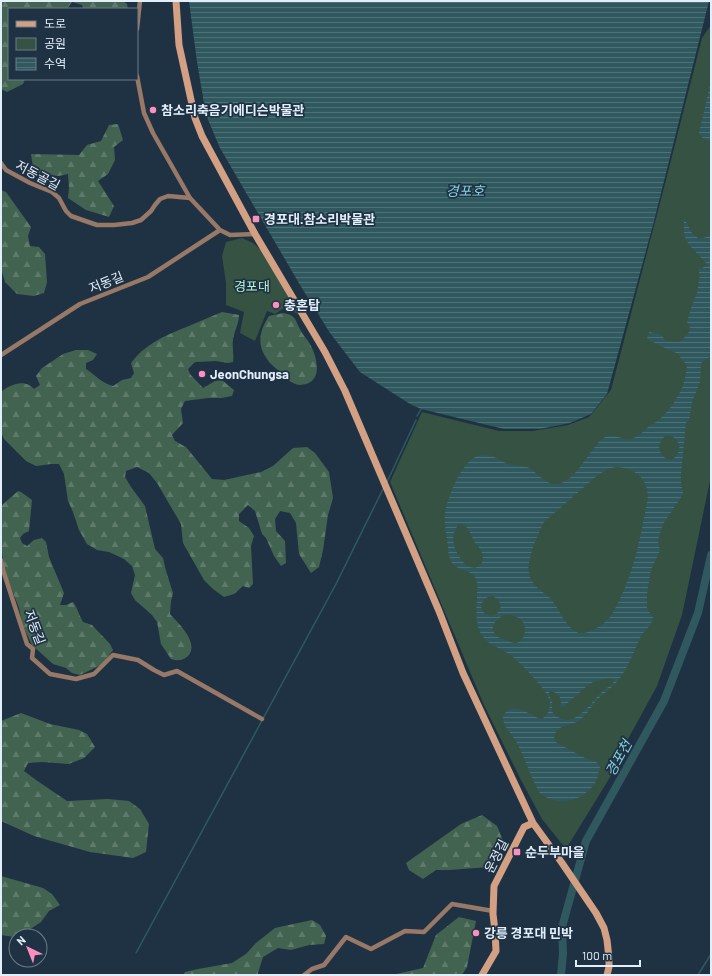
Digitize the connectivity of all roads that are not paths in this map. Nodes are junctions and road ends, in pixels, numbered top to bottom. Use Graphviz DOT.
graph roads {
  1 [pos="140,1"];
  2 [pos="176,1"];
  3 [pos="138,19"];
  4 [pos="138,80"];
  5 [pos="1,163"];
  6 [pos="190,198"];
  7 [pos="220,230"];
  8 [pos="255,234"];
  9 [pos="1,355"];
  10 [pos="1,560"];
  11 [pos="262,719"];
  12 [pos="532,823"];
  13 [pos="493,911"];
  14 [pos="609,967"];
  15 [pos="304,975"];
  16 [pos="482,975"];
  17 [pos="607,975"];
  18 [pos="612,975"];
  1 -- 3 [label="street"];
  2 -- 8 [label="street"];
  4 -- 6 [label="street"];
  5 -- 6 [label="street, 저동골길"];
  6 -- 7 [label="street"];
  7 -- 8 [label="street"];
  7 -- 9 [label="street, 저동길"];
  8 -- 12 [label="street"];
  10 -- 11 [label="street, 저동길"];
  12 -- 13 [label="street, 운정길"];
  12 -- 14 [label="street"];
  13 -- 15 [label="street"];
  13 -- 16 [label="street, 운정길"];
  14 -- 17 [label="street"];
  14 -- 18 [label="street"];
}
